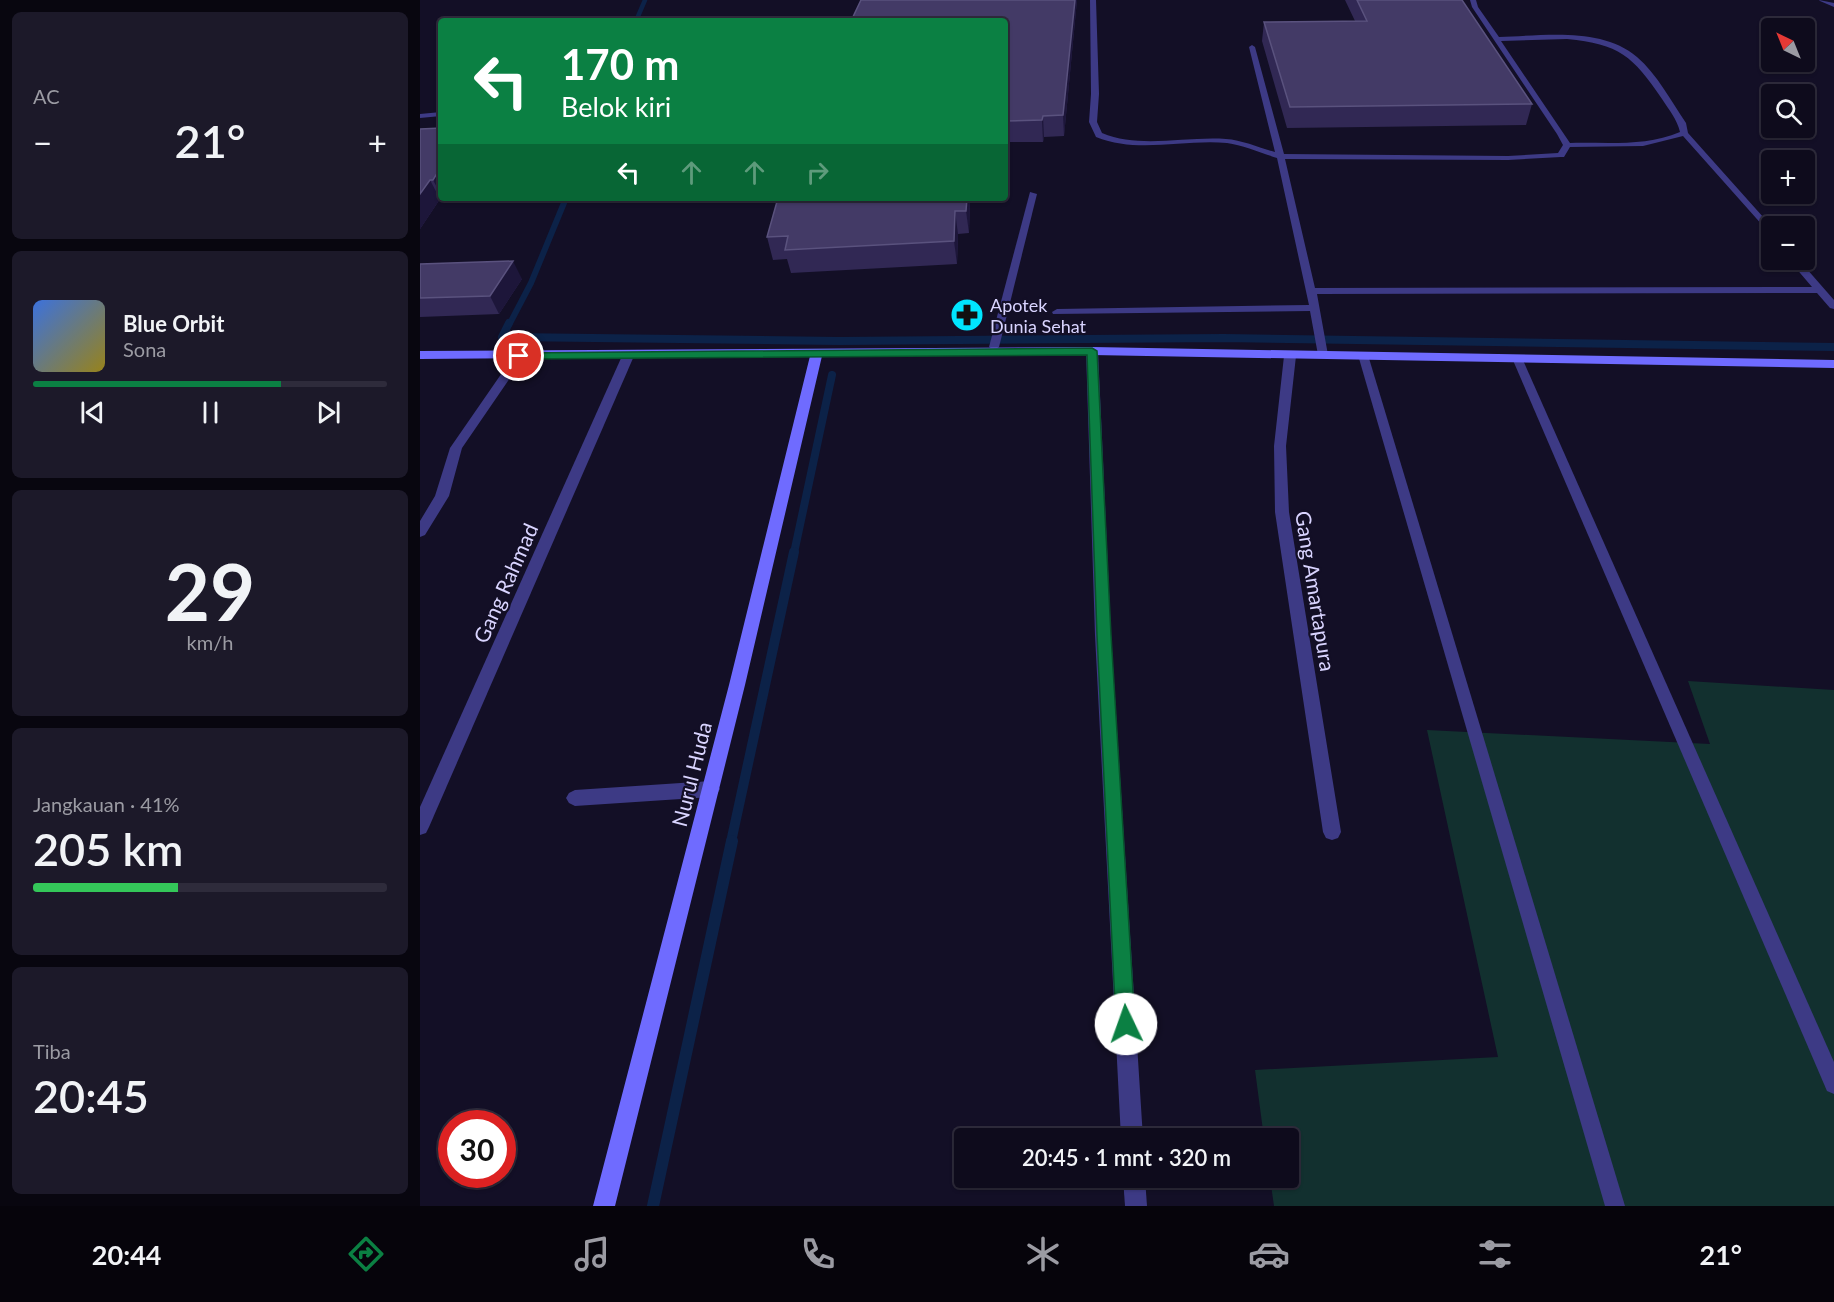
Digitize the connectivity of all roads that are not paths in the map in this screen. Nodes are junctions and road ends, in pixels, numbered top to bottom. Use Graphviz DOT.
graph roads {
  1 [pos="1093,0"];
  2 [pos="1473,0"];
  3 [pos="1822,0"];
  4 [pos="1834,5"];
  5 [pos="1497,39"];
  6 [pos="1252,47"];
  7 [pos="438,114"];
  8 [pos="420,116"];
  9 [pos="1684,133"];
  10 [pos="1567,145"];
  11 [pos="1280,156"];
  12 [pos="1033,194"];
  13 [pos="1761,220"];
  14 [pos="1803,270"];
  15 [pos="1821,290"];
  16 [pos="1312,291"];
  17 [pos="1834,306"];
  18 [pos="1315,308"];
  19 [pos="1057,312"];
  20 [pos="994,346"];
  21 [pos="1092,351"];
  22 [pos="1321,351"];
  23 [pos="817,352"];
  24 [pos="420,355"];
  25 [pos="1363,355"];
  26 [pos="519,356"];
  27 [pos="628,356"];
  28 [pos="1290,356"];
  29 [pos="1517,358"];
  30 [pos="1833,364"];
  31 [pos="420,531"];
  32 [pos="711,789"];
  33 [pos="575,798"];
  34 [pos="420,827"];
  35 [pos="1332,832"];
  36 [pos="1834,1084"];
  37 [pos="1131,1128"];
  38 [pos="1135,1188"];
  39 [pos="604,1206"];
  40 [pos="1136,1206"];
  41 [pos="1615,1206"];
  1 -- 11 [label="lane"];
  2 -- 5 [label="lane"];
  3 -- 4 [label="lane"];
  5 -- 9 [label="lane"];
  5 -- 10 [label="lane"];
  6 -- 11 [label="lane"];
  7 -- 8 [label="lane"];
  9 -- 10 [label="lane"];
  9 -- 13 [label="lane"];
  10 -- 11 [label="lane"];
  11 -- 16 [label="lane"];
  12 -- 20 [label="lane"];
  14 -- 15 [label="lane"];
  15 -- 16 [label="lane"];
  15 -- 17 [label="lane"];
  16 -- 18 [label="lane"];
  18 -- 19 [label="lane"];
  18 -- 22 [label="lane"];
  21 -- 23 [label="main road"];
  21 -- 28 [label="main road"];
  21 -- 37 [label="street"];
  22 -- 25 [label="main road"];
  22 -- 28 [label="main road"];
  23 -- 27 [label="main road"];
  23 -- 32 [label="main road, Nurul Huda"];
  24 -- 26 [label="main road"];
  25 -- 29 [label="main road"];
  25 -- 41 [label="lane"];
  26 -- 27 [label="main road"];
  26 -- 31 [label="street"];
  27 -- 34 [label="street, Gang Rahmad"];
  28 -- 35 [label="street, Gang Amartapura"];
  29 -- 30 [label="main road"];
  29 -- 36 [label="lane"];
  32 -- 33 [label="street"];
  32 -- 39 [label="main road, Nurul Huda"];
  38 -- 40 [label="street"];
}
